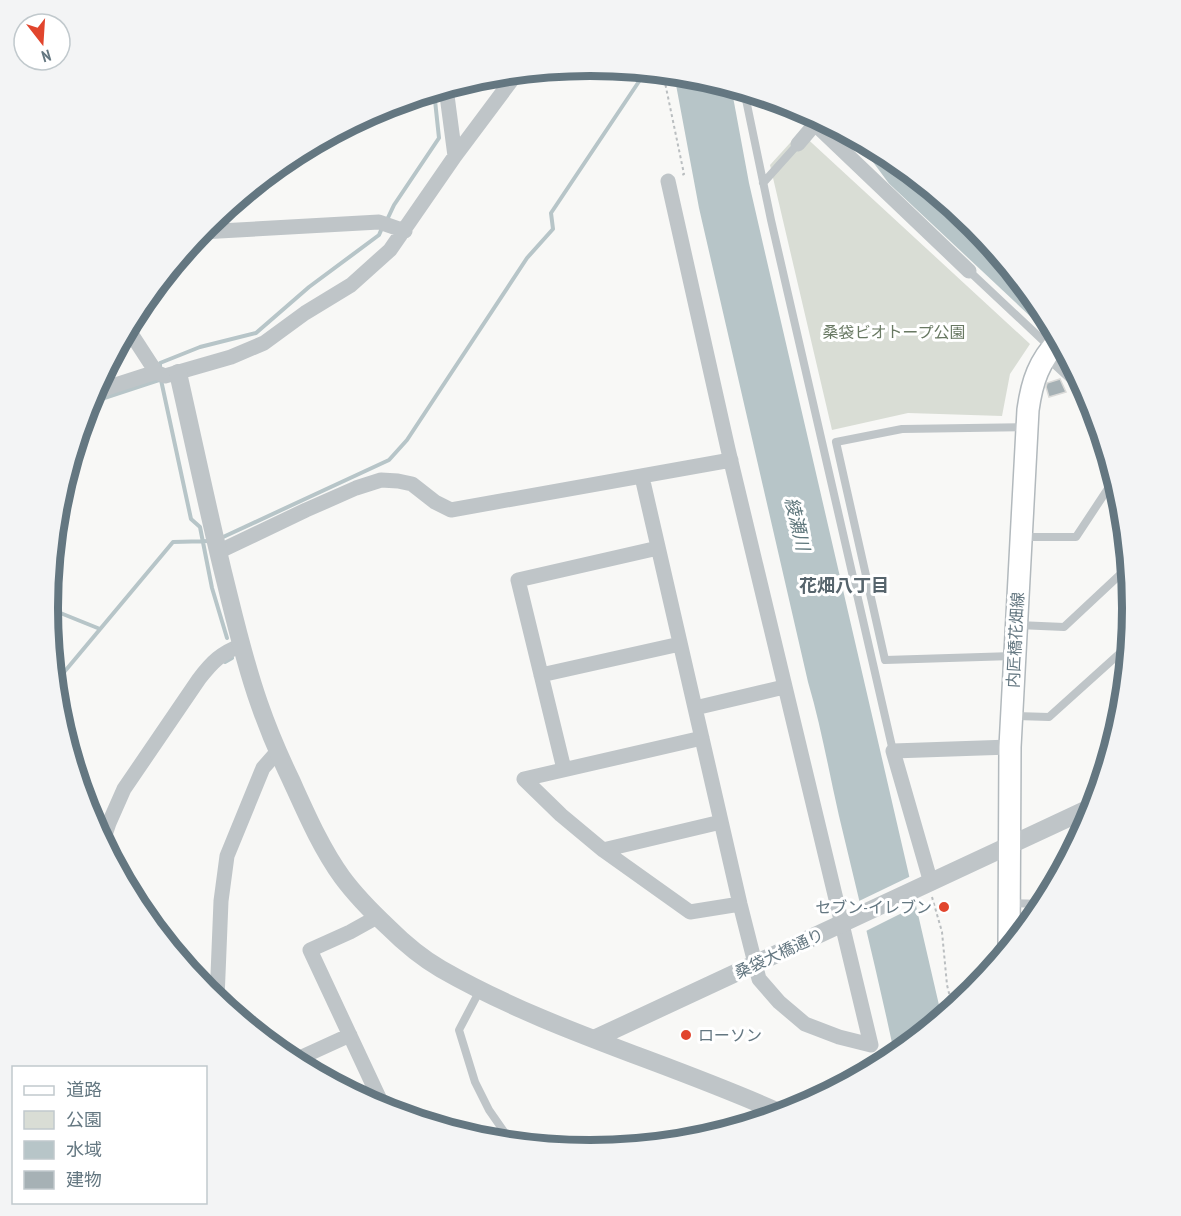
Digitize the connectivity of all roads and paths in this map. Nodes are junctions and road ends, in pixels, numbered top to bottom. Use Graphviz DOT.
graph roads {
  1 [pos="665,82"];
  2 [pos="510,83"];
  3 [pos="447,96"];
  4 [pos="746,99"];
  5 [pos="814,125"];
  6 [pos="819,128"];
  7 [pos="798,144"];
  8 [pos="455,156"];
  9 [pos="668,181"];
  10 [pos="763,183"];
  11 [pos="215,231"];
  12 [pos="405,231"];
  13 [pos="969,271"];
  14 [pos="133,337"];
  15 [pos="1053,346"];
  16 [pos="156,372"];
  17 [pos="178,373"];
  18 [pos="106,388"];
  19 [pos="1026,427"];
  20 [pos="731,460"];
  21 [pos="642,477"];
  22 [pos="1108,488"];
  23 [pos="1020,536"];
  24 [pos="658,548"];
  25 [pos="218,552"];
  26 [pos="1121,574"];
  27 [pos="1016,625"];
  28 [pos="680,644"];
  29 [pos="242,645"];
  30 [pos="1120,653"];
  31 [pos="1014,656"];
  32 [pos="541,675"];
  33 [pos="784,687"];
  34 [pos="695,708"];
  35 [pos="1011,716"];
  36 [pos="702,738"];
  37 [pos="1010,747"];
  38 [pos="278,751"];
  39 [pos="893,751"];
  40 [pos="564,769"];
  41 [pos="1082,812"];
  42 [pos="721,822"];
  43 [pos="107,829"];
  44 [pos="1009,847"];
  45 [pos="603,850"];
  46 [pos="927,884"];
  47 [pos="1009,903"];
  48 [pos="740,904"];
  49 [pos="1033,904"];
  50 [pos="377,917"];
  51 [pos="845,922"];
  52 [pos="1009,937"];
  53 [pos="755,964"];
  54 [pos="217,987"];
  55 [pos="480,990"];
  56 [pos="951,999"];
  57 [pos="350,1035"];
  58 [pos="594,1039"];
  59 [pos="304,1056"];
  60 [pos="378,1096"];
  61 [pos="769,1109"];
  62 [pos="505,1133"];
  1 -- 9 [label="path"];
  2 -- 8 [label="street"];
  3 -- 8 [label="street"];
  4 -- 10 [label="lane"];
  5 -- 7 [label="street"];
  6 -- 13 [label="street"];
  7 -- 10 [label="lane"];
  8 -- 12 [label="street"];
  9 -- 20 [label="street"];
  10 -- 39 [label="lane"];
  11 -- 12 [label="street"];
  12 -- 17 [label="street"];
  13 -- 15 [label="lane"];
  14 -- 16 [label="street"];
  15 -- 19 [label="main road, 内匠橋花畑線"];
  16 -- 17 [label="street"];
  16 -- 18 [label="street"];
  17 -- 25 [label="street"];
  19 -- 23 [label="main road, 内匠橋花畑線"];
  19 -- 31 [label="lane"];
  20 -- 21 [label="street"];
  20 -- 33 [label="street"];
  21 -- 24 [label="street"];
  21 -- 25 [label="street"];
  22 -- 23 [label="lane"];
  23 -- 27 [label="main road, 内匠橋花畑線"];
  24 -- 28 [label="street"];
  24 -- 32 [label="street"];
  25 -- 29 [label="street"];
  26 -- 27 [label="lane"];
  27 -- 31 [label="main road, 内匠橋花畑線"];
  28 -- 32 [label="street"];
  28 -- 34 [label="street"];
  29 -- 38 [label="street"];
  29 -- 43 [label="street"];
  30 -- 35 [label="lane"];
  31 -- 35 [label="main road, 内匠橋花畑線"];
  32 -- 40 [label="street"];
  33 -- 34 [label="street"];
  33 -- 51 [label="street"];
  34 -- 36 [label="street"];
  35 -- 37 [label="main road, 内匠橋花畑線"];
  36 -- 40 [label="street"];
  36 -- 42 [label="street"];
  37 -- 39 [label="street"];
  37 -- 44 [label="main road, 内匠橋花畑線"];
  38 -- 50 [label="street"];
  38 -- 54 [label="street"];
  39 -- 46 [label="street"];
  40 -- 45 [label="street"];
  41 -- 44 [label="street, 桑袋大橋通り"];
  42 -- 45 [label="street"];
  42 -- 48 [label="street"];
  44 -- 46 [label="street, 桑袋大橋通り"];
  44 -- 47 [label="main road, 内匠橋花畑線"];
  45 -- 48 [label="street"];
  46 -- 51 [label="street, 桑袋大橋通り"];
  46 -- 56 [label="path"];
  47 -- 49 [label="lane"];
  47 -- 52 [label="main road, 内匠橋花畑線"];
  48 -- 53 [label="street"];
  50 -- 55 [label="street"];
  50 -- 57 [label="street"];
  51 -- 53 [label="street, 桑袋大橋通り"];
  51 -- 53 [label="street"];
  53 -- 58 [label="street, 桑袋大橋通り"];
  55 -- 58 [label="street"];
  55 -- 62 [label="lane"];
  57 -- 59 [label="street"];
  57 -- 60 [label="street"];
  58 -- 61 [label="street"];
}
